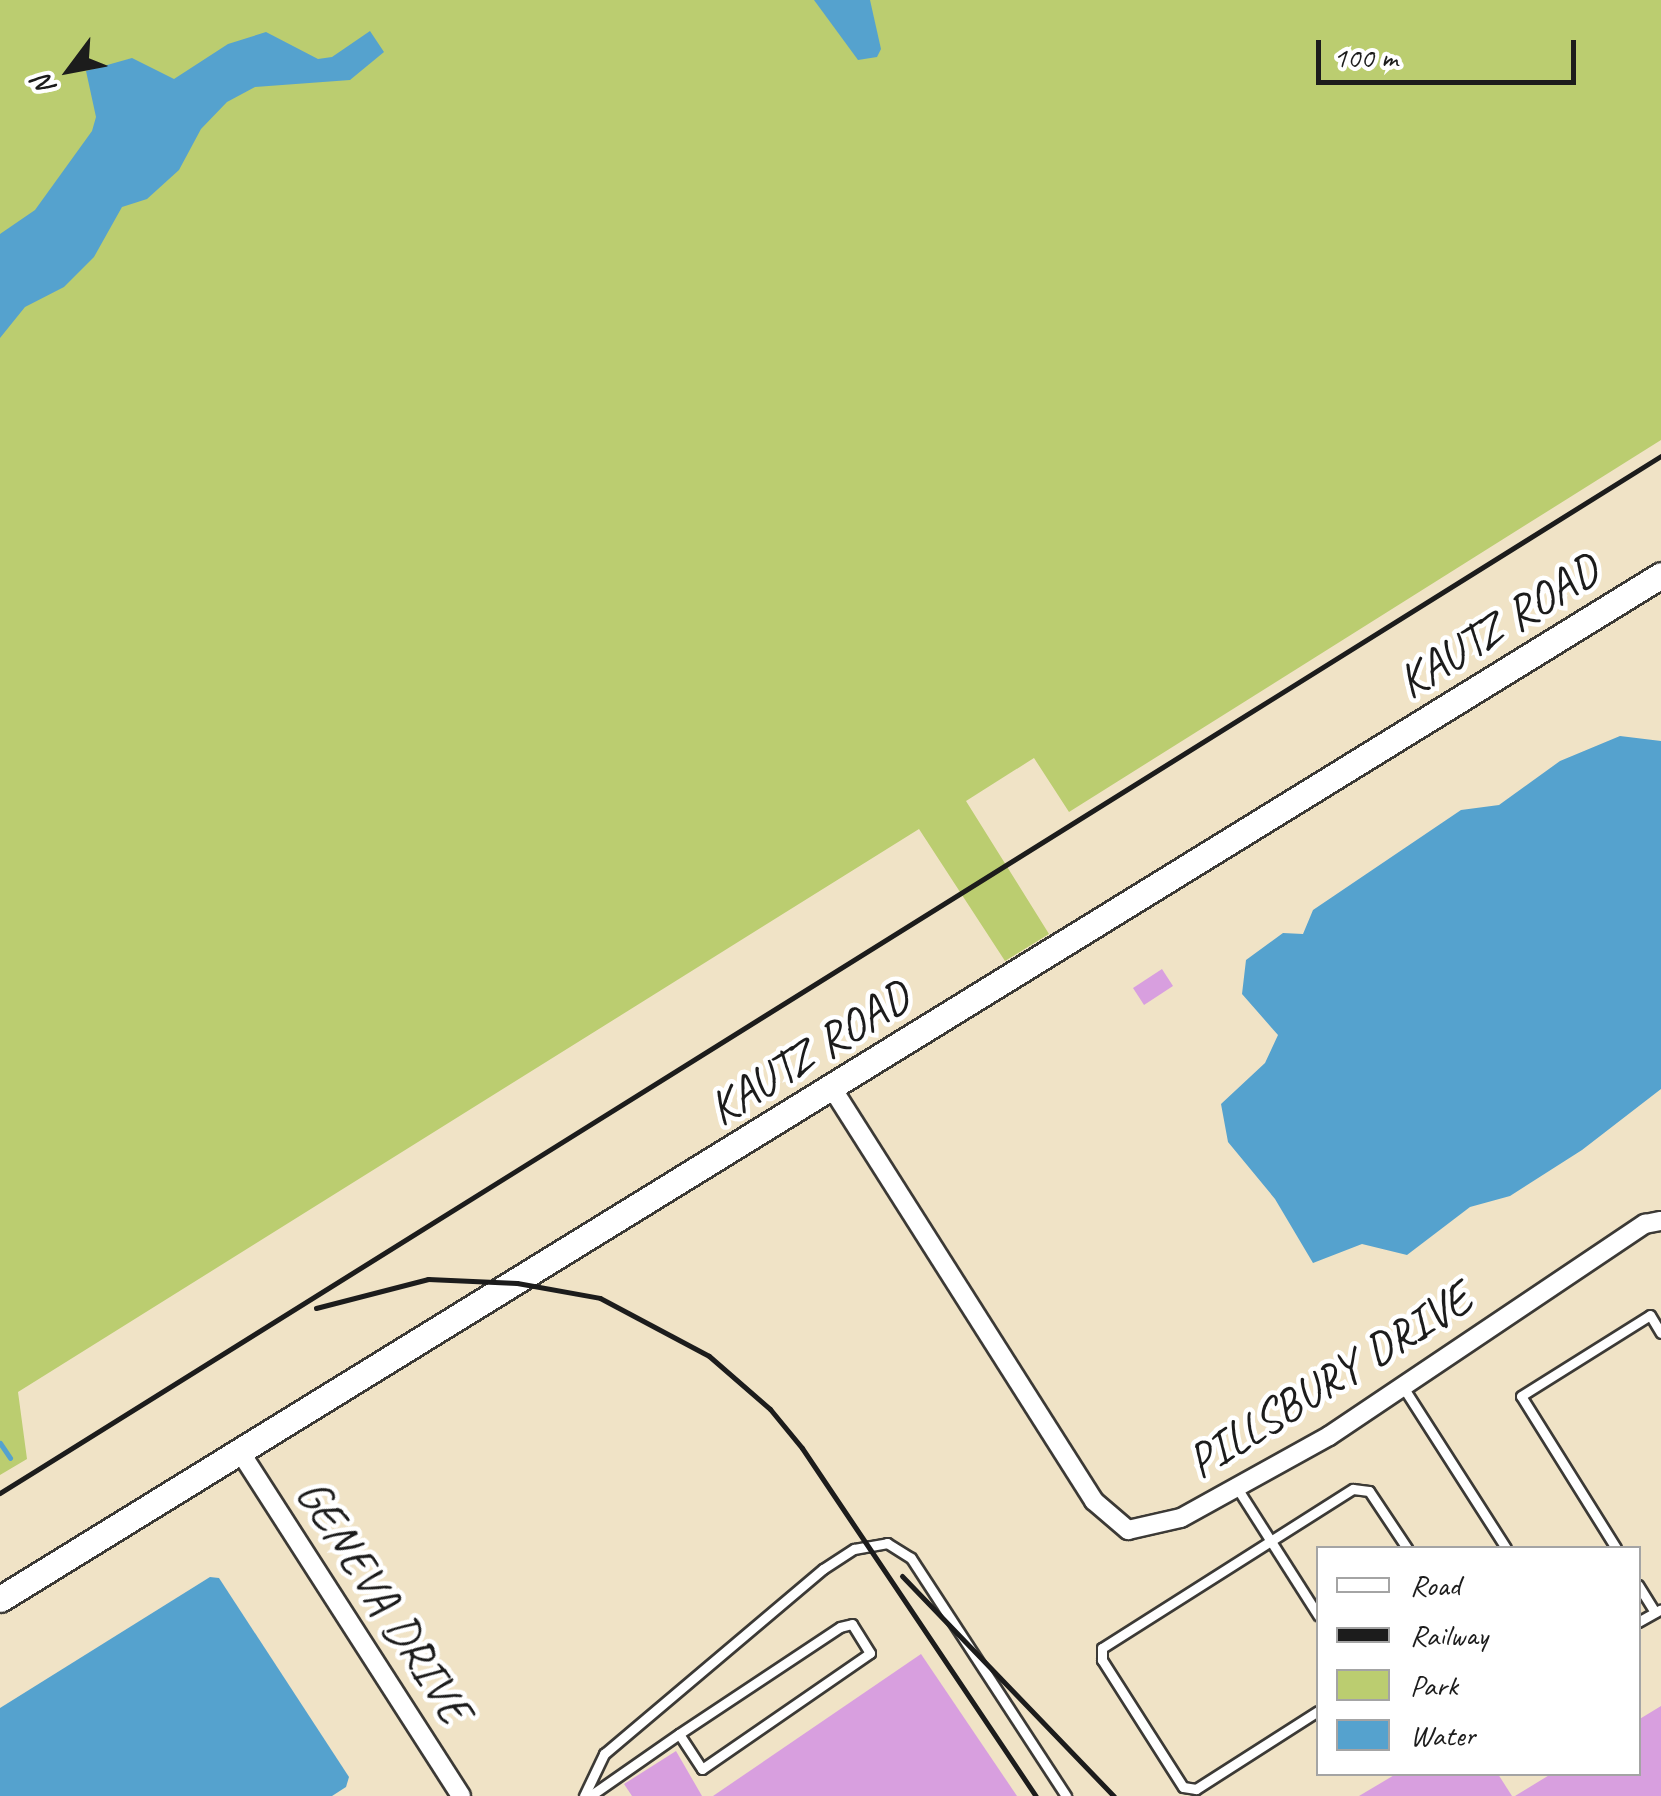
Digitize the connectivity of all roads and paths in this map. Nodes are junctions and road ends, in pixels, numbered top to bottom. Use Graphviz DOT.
graph roads {
  1 [pos="1661,575"];
  2 [pos="832,1088"];
  3 [pos="1661,1222"];
  4 [pos="1661,1333"];
  5 [pos="1403,1386"];
  6 [pos="238,1450"];
  7 [pos="1237,1488"];
  8 [pos="1270,1539"];
  9 [pos="1406,1546"];
  10 [pos="1505,1546"];
  11 [pos="1615,1546"];
  12 [pos="1641,1589"];
  13 [pos="0,1599"];
  14 [pos="1658,1610"];
  15 [pos="1316,1612"];
  16 [pos="1316,1712"];
  17 [pos="678,1734"];
  18 [pos="462,1796"];
  19 [pos="587,1796"];
  20 [pos="1066,1796"];
  1 -- 2 [label="street, KAUTZ ROAD"];
  2 -- 6 [label="street, KAUTZ ROAD"];
  2 -- 7 [label="street, PILLSBURY DRIVE"];
  3 -- 5 [label="street, PILLSBURY DRIVE"];
  4 -- 11 [label="lane"];
  5 -- 7 [label="street, PILLSBURY DRIVE"];
  5 -- 10 [label="lane"];
  6 -- 13 [label="street, KAUTZ ROAD"];
  6 -- 18 [label="street, GENEVA DRIVE"];
  7 -- 8 [label="lane"];
  8 -- 9 [label="lane"];
  8 -- 15 [label="lane"];
  8 -- 16 [label="lane"];
  12 -- 14 [label="lane"];
  17 -- 17 [label="lane"];
  17 -- 19 [label="lane"];
  19 -- 20 [label="lane"];
}
